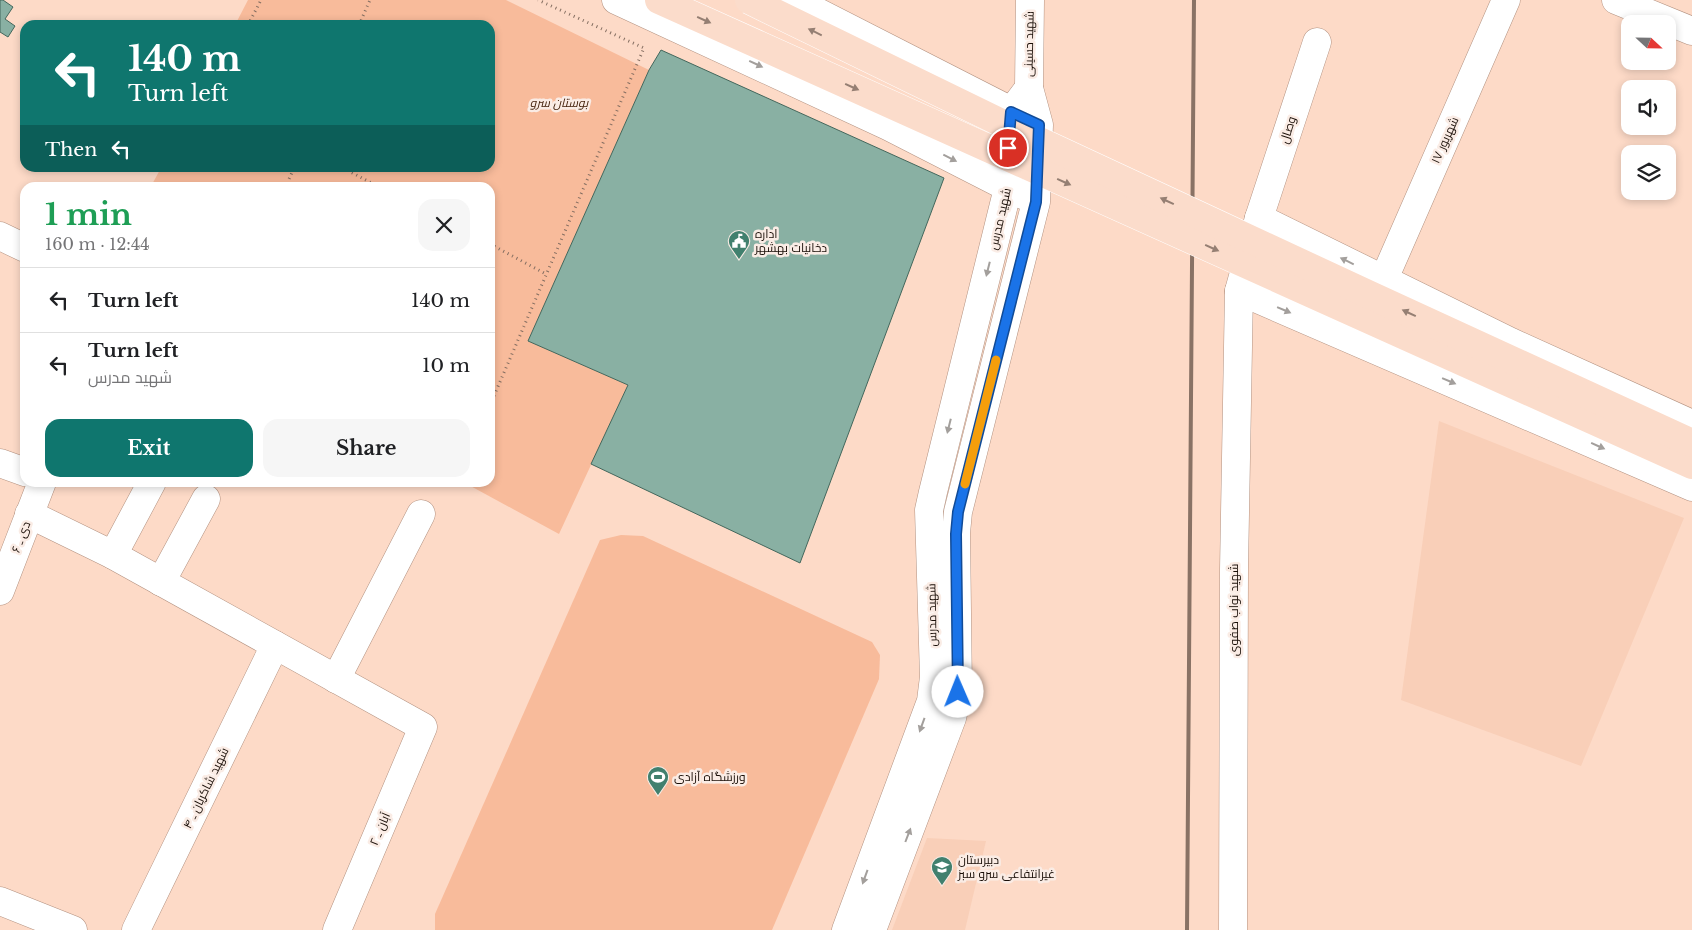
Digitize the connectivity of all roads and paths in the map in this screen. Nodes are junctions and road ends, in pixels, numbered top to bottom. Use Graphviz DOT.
graph roads {
  1 [pos="261,0"];
  2 [pos="370,0"];
  3 [pos="538,0"];
  4 [pos="616,0"];
  5 [pos="659,0"];
  6 [pos="749,0"];
  7 [pos="794,0"];
  8 [pos="1030,0"];
  9 [pos="1506,0"];
  10 [pos="1616,0"];
  11 [pos="251,20"];
  12 [pos="361,20"];
  13 [pos="1692,31"];
  14 [pos="1317,42"];
  15 [pos="920,65"];
  16 [pos="948,79"];
  17 [pos="1029,88"];
  18 [pos="1011,112"];
  19 [pos="1039,125"];
  20 [pos="888,126"];
  21 [pos="918,141"];
  22 [pos="351,172"];
  23 [pos="370,182"];
  24 [pos="1008,188"];
  25 [pos="1036,202"];
  26 [pos="1259,218"];
  27 [pos="0,236"];
  28 [pos="20,246"];
  29 [pos="495,247"];
  30 [pos="546,274"];
  31 [pos="1384,279"];
  32 [pos="1239,291"];
  33 [pos="1449,311"];
  34 [pos="1511,342"];
  35 [pos="1421,369"];
  36 [pos="495,393"];
  37 [pos="1484,396"];
  38 [pos="1692,424"];
  39 [pos="1692,443"];
  40 [pos="0,464"];
  41 [pos="1692,465"];
  42 [pos="20,470"];
  43 [pos="40,487"];
  44 [pos="149,487"];
  45 [pos="1692,487"];
  46 [pos="206,500"];
  47 [pos="29,514"];
  48 [pos="421,514"];
  49 [pos="113,555"];
  50 [pos="161,582"];
  51 [pos="0,591"];
  52 [pos="275,645"];
  53 [pos="336,679"];
  54 [pos="0,901"];
  55 [pos="73,930"];
  56 [pos="136,930"];
  57 [pos="337,930"];
  58 [pos="846,930"];
  59 [pos="872,930"];
  60 [pos="1233,930"];
  1 -- 11 [label="path"];
  2 -- 12 [label="path"];
  3 -- 30 [label="path"];
  4 -- 20 [label="street, one-way"];
  5 -- 41 [label="main road, one-way, bridge"];
  39 -- 6 [label="main road, one-way, bridge"];
  7 -- 15 [label="street"];
  8 -- 17 [label="street, شهید حسینی"];
  9 -- 31 [label="street, ۱۷ شهریور"];
  10 -- 13 [label="street"];
  14 -- 26 [label="street, وصال"];
  15 -- 16 [label="street"];
  15 -- 20 [label="street"];
  16 -- 18 [label="street"];
  16 -- 21 [label="street"];
  17 -- 18 [label="street"];
  17 -- 19 [label="street, شهید مدرس"];
  18 -- 19 [label="street"];
  18 -- 24 [label="street, شهید مدرس"];
  19 -- 25 [label="street, شهید مدرس"];
  20 -- 21 [label="street"];
  21 -- 24 [label="street, one-way"];
  22 -- 23 [label="path"];
  24 -- 25 [label="street"];
  24 -- 58 [label="street, شهید مدرس, one-way"];
  59 -- 25 [label="street, شهید مدرس, one-way"];
  31 -- 26 [label="street, one-way"];
  26 -- 32 [label="street, وصال"];
  27 -- 28 [label="street"];
  29 -- 30 [label="path"];
  30 -- 36 [label="path"];
  31 -- 33 [label="street"];
  32 -- 35 [label="street, one-way"];
  32 -- 60 [label="street, شهید نواب صفوی"];
  33 -- 34 [label="street"];
  33 -- 35 [label="street"];
  34 -- 37 [label="street"];
  34 -- 38 [label="street"];
  35 -- 37 [label="street, one-way"];
  37 -- 45 [label="street, one-way"];
  40 -- 42 [label="street"];
  43 -- 47 [label="street, دی ـ ۶"];
  44 -- 49 [label="street"];
  46 -- 50 [label="street"];
  47 -- 49 [label="street"];
  47 -- 51 [label="street, دی ـ ۶"];
  48 -- 53 [label="street"];
  49 -- 50 [label="street"];
  50 -- 52 [label="street"];
  52 -- 53 [label="street"];
  52 -- 56 [label="street, شهید شاکریان ـ ۴"];
  53 -- 57 [label="street, آبان ـ ۲"];
  54 -- 55 [label="street"];
}
